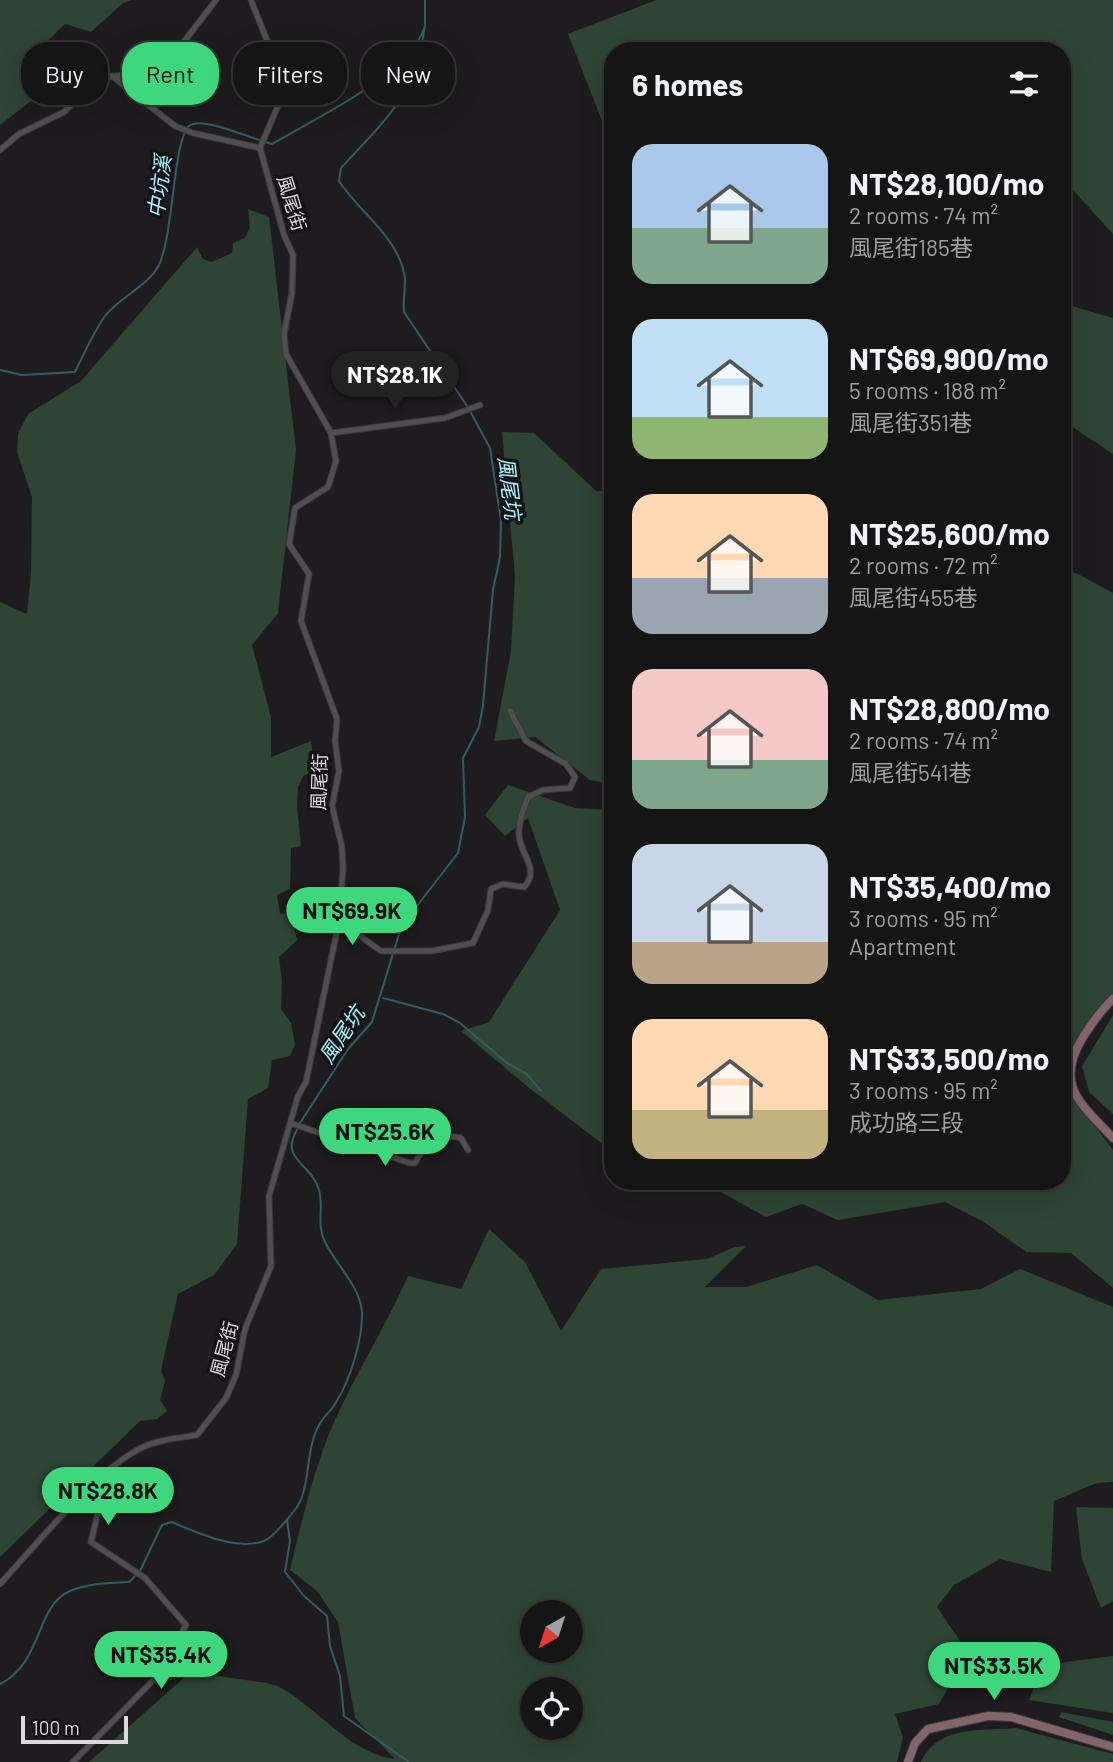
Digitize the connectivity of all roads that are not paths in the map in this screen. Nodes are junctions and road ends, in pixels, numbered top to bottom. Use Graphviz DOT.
graph roads {
  1 [pos="216,0"];
  2 [pos="251,0"];
  3 [pos="111,75"];
  4 [pos="260,148"];
  5 [pos="0,150"];
  6 [pos="480,405"];
  7 [pos="331,433"];
  8 [pos="510,711"];
  9 [pos="339,921"];
  10 [pos="1113,999"];
  11 [pos="1071,1067"];
  12 [pos="1071,1080"];
  13 [pos="292,1124"];
  14 [pos="1113,1138"];
  15 [pos="468,1150"];
  16 [pos="99,1480"];
  17 [pos="0,1584"];
  18 [pos="1113,1747"];
  19 [pos="73,1762"];
  20 [pos="908,1762"];
  1 -- 3 [label="street"];
  2 -- 4 [label="street"];
  3 -- 4 [label="street"];
  3 -- 5 [label="street"];
  4 -- 7 [label="street, 風尾街"];
  6 -- 7 [label="street"];
  7 -- 9 [label="street, 風尾街"];
  8 -- 9 [label="street"];
  9 -- 13 [label="street, 風尾街"];
  10 -- 11 [label="street"];
  12 -- 14 [label="street"];
  13 -- 15 [label="street"];
  13 -- 16 [label="street, 風尾街"];
  16 -- 17 [label="street, 風尾街"];
  16 -- 19 [label="street"];
  18 -- 20 [label="street"];
}
